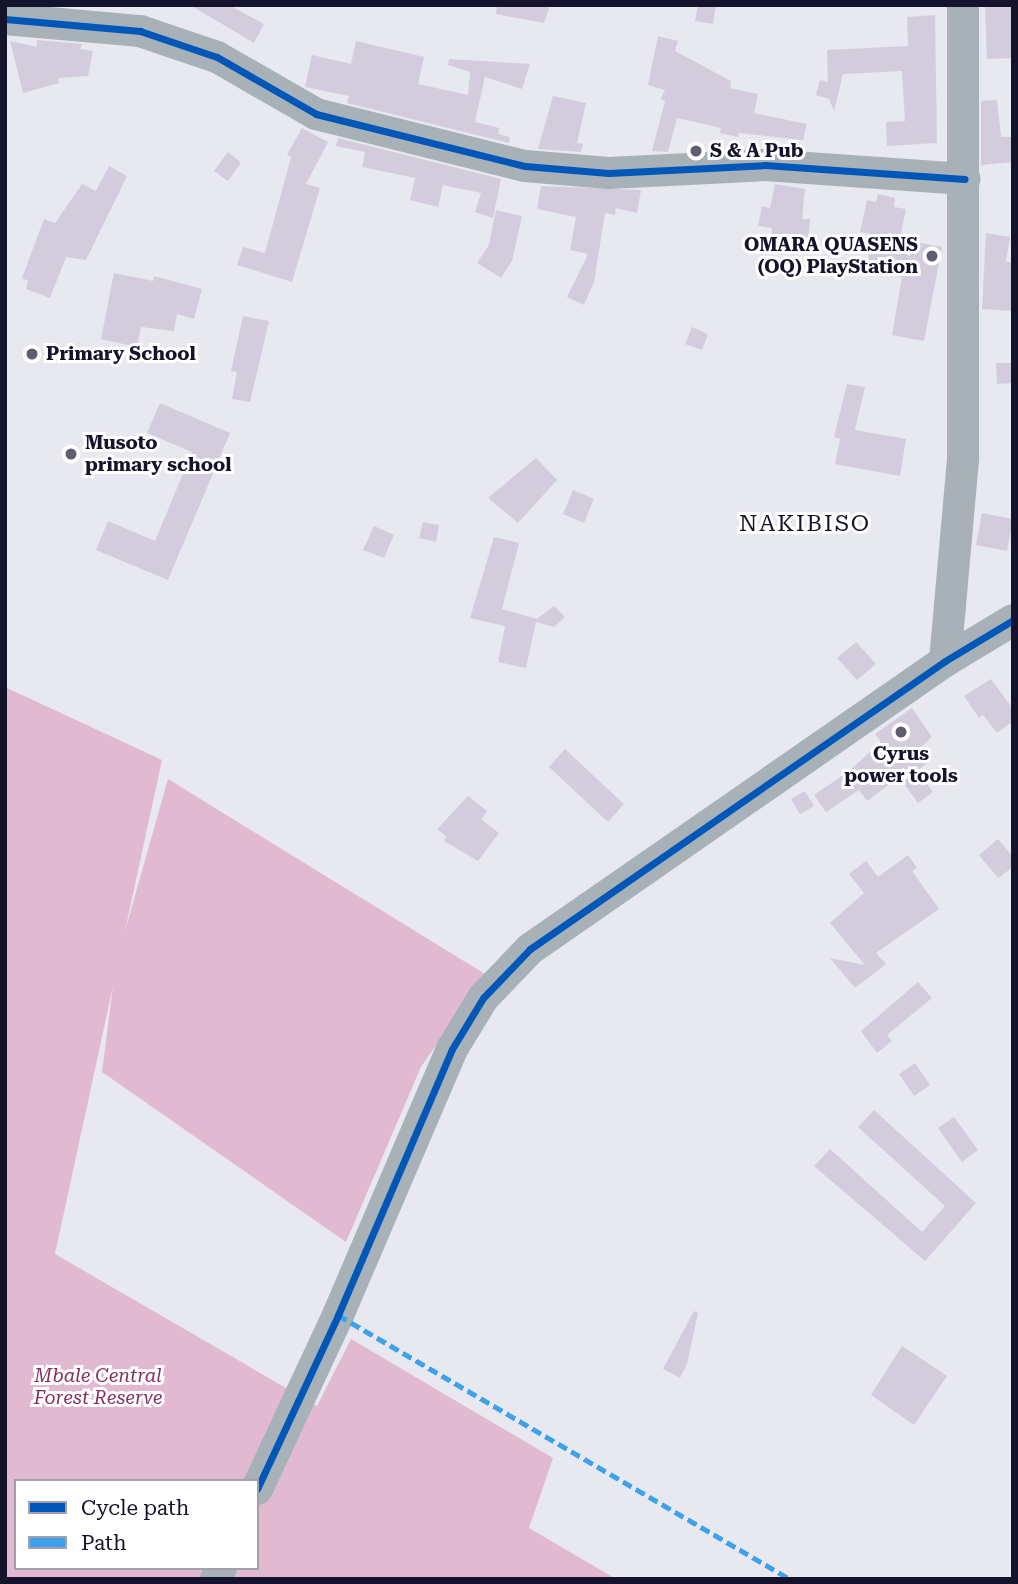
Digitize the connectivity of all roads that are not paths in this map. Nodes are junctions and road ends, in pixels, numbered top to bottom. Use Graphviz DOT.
graph roads {
  1 [pos="963,5"];
  2 [pos="5,19"];
  3 [pos="965,179"];
  4 [pos="1013,620"];
  5 [pos="945,661"];
  6 [pos="259,1485"];
  1 -- 3 [label="street"];
  2 -- 3 [label="street"];
  3 -- 5 [label="street"];
  4 -- 5 [label="street"];
  5 -- 6 [label="street"];
}
